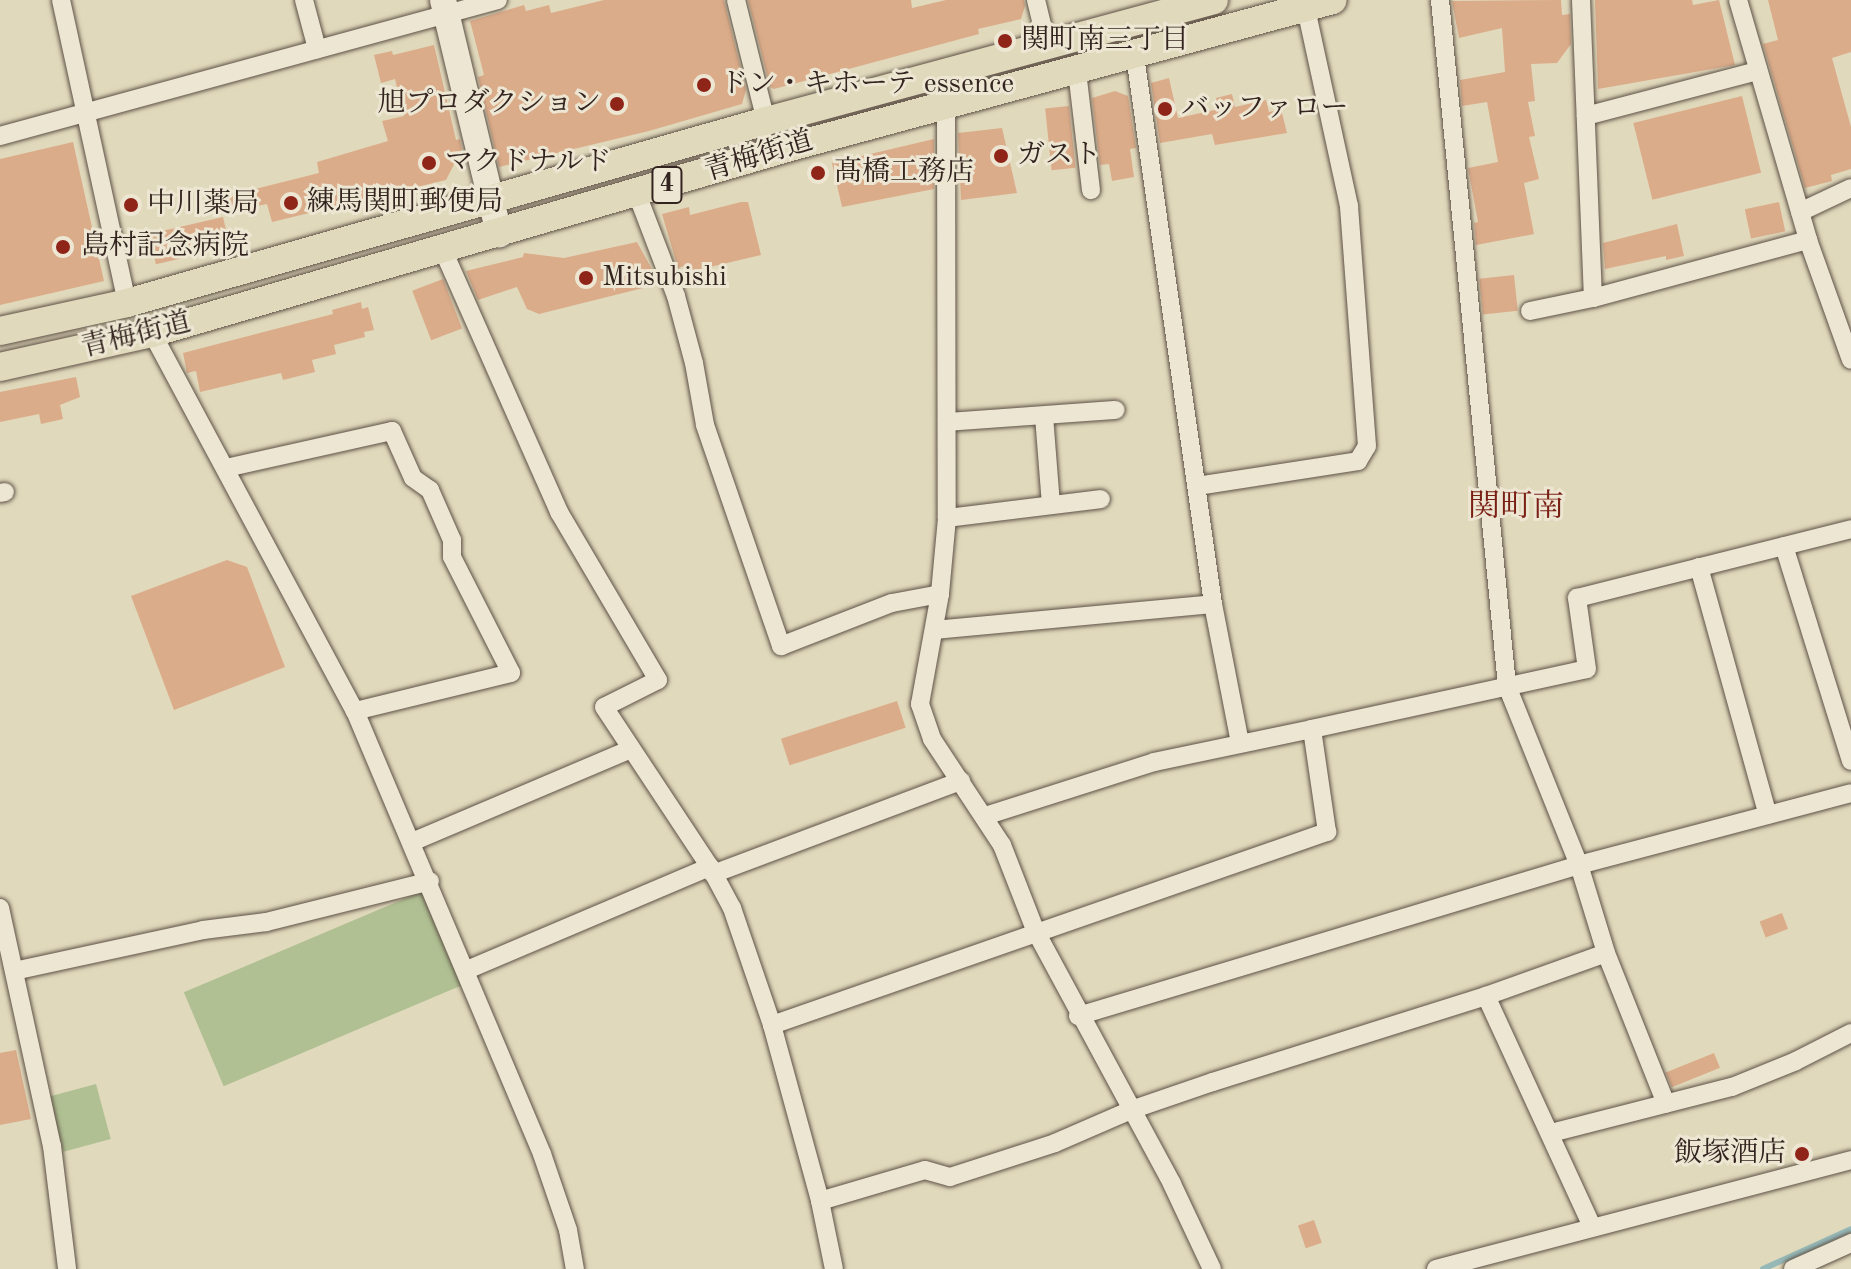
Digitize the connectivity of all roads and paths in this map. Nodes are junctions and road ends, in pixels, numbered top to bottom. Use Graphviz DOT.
graph roads {
  1 [pos="61,0"];
  2 [pos="304,0"];
  3 [pos="498,0"];
  4 [pos="736,0"];
  5 [pos="1036,0"];
  6 [pos="1214,0"];
  7 [pos="1440,0"];
  8 [pos="1581,0"];
  9 [pos="1738,0"];
  10 [pos="1320,4"];
  11 [pos="445,7"];
  12 [pos="1047,45"];
  13 [pos="317,49"];
  14 [pos="1135,56"];
  15 [pos="1077,71"];
  16 [pos="1758,71"];
  17 [pos="946,104"];
  18 [pos="88,112"];
  19 [pos="1586,116"];
  20 [pos="766,121"];
  21 [pos="0,136"];
  22 [pos="1851,188"];
  23 [pos="1091,190"];
  24 [pos="637,194"];
  25 [pos="490,200"];
  26 [pos="1800,212"];
  27 [pos="499,234"];
  28 [pos="1808,240"];
  29 [pos="443,250"];
  30 [pos="1593,298"];
  31 [pos="127,303"];
  32 [pos="1530,311"];
  33 [pos="0,331"];
  34 [pos="152,333"];
  35 [pos="1851,360"];
  36 [pos="0,367"];
  37 [pos="1116,410"];
  38 [pos="1044,416"];
  39 [pos="947,422"];
  40 [pos="226,468"];
  41 [pos="1197,486"];
  42 [pos="1101,499"];
  43 [pos="1051,505"];
  44 [pos="947,518"];
  45 [pos="1851,529"];
  46 [pos="1784,546"];
  47 [pos="1699,567"];
  48 [pos="940,594"];
  49 [pos="1213,604"];
  50 [pos="934,630"];
  51 [pos="1507,686"];
  52 [pos="355,711"];
  53 [pos="1312,729"];
  54 [pos="1240,743"];
  55 [pos="631,749"];
  56 [pos="1851,761"];
  57 [pos="961,781"];
  58 [pos="1851,793"];
  59 [pos="1768,815"];
  60 [pos="985,816"];
  61 [pos="412,842"];
  62 [pos="1579,865"];
  63 [pos="712,871"];
  64 [pos="430,881"];
  65 [pos="0,908"];
  66 [pos="1036,932"];
  67 [pos="1606,953"];
  68 [pos="467,970"];
  69 [pos="14,971"];
  70 [pos="1486,996"];
  71 [pos="1078,1016"];
  72 [pos="772,1025"];
  73 [pos="1851,1033"];
  74 [pos="1666,1104"];
  75 [pos="1131,1110"];
  76 [pos="1551,1133"];
  77 [pos="1851,1160"];
  78 [pos="820,1201"];
  79 [pos="1592,1226"];
  80 [pos="1851,1243"];
  81 [pos="67,1269"];
  82 [pos="575,1269"];
  83 [pos="834,1269"];
  84 [pos="1212,1269"];
  85 [pos="1436,1269"];
  86 [pos="1793,1269"];
  1 -- 18 [label="street"];
  2 -- 13 [label="street"];
  3 -- 11 [label="street"];
  4 -- 20 [label="street"];
  5 -- 12 [label="street"];
  6 -- 12 [label="main road, 青梅街道 / 4"];
  7 -- 51 [label="street"];
  8 -- 19 [label="street"];
  9 -- 16 [label="street"];
  10 -- 14 [label="main road, 青梅街道 / 4"];
  10 -- 41 [label="street"];
  11 -- 13 [label="street"];
  11 -- 25 [label="street"];
  12 -- 20 [label="main road, 青梅街道 / 4"];
  13 -- 18 [label="street"];
  14 -- 15 [label="main road, 青梅街道 / 4"];
  14 -- 41 [label="street"];
  15 -- 17 [label="main road, 青梅街道 / 4"];
  15 -- 23 [label="street"];
  16 -- 19 [label="street"];
  16 -- 26 [label="street"];
  17 -- 24 [label="main road, 青梅街道 / 4"];
  17 -- 39 [label="street"];
  18 -- 21 [label="street"];
  18 -- 31 [label="street"];
  19 -- 30 [label="street"];
  20 -- 25 [label="main road, 青梅街道 / 4"];
  22 -- 26 [label="street"];
  24 -- 27 [label="main road, 青梅街道 / 4"];
  24 -- 48 [label="street"];
  25 -- 27 [label="street"];
  25 -- 31 [label="main road, 青梅街道 / 4"];
  26 -- 28 [label="street"];
  27 -- 29 [label="main road, 青梅街道 / 4"];
  28 -- 30 [label="street"];
  28 -- 35 [label="street"];
  29 -- 34 [label="main road, 青梅街道 / 4"];
  29 -- 55 [label="street"];
  30 -- 32 [label="street"];
  31 -- 33 [label="main road, 青梅街道 / 4"];
  34 -- 36 [label="main road, 青梅街道 / 4"];
  34 -- 40 [label="street"];
  37 -- 38 [label="street"];
  38 -- 39 [label="street"];
  38 -- 43 [label="street"];
  39 -- 44 [label="street"];
  40 -- 52 [label="street"];
  40 -- 52 [label="street"];
  41 -- 49 [label="street"];
  42 -- 43 [label="street"];
  43 -- 44 [label="street"];
  44 -- 48 [label="street"];
  45 -- 46 [label="street"];
  46 -- 47 [label="street"];
  46 -- 56 [label="street"];
  47 -- 51 [label="street"];
  47 -- 59 [label="street"];
  48 -- 50 [label="street"];
  49 -- 50 [label="street"];
  49 -- 54 [label="street"];
  50 -- 57 [label="street"];
  51 -- 53 [label="street"];
  51 -- 62 [label="street"];
  52 -- 61 [label="street"];
  53 -- 54 [label="street"];
  53 -- 66 [label="street"];
  54 -- 60 [label="street"];
  55 -- 61 [label="street"];
  55 -- 63 [label="street"];
  57 -- 60 [label="street"];
  57 -- 63 [label="street"];
  58 -- 59 [label="street"];
  59 -- 62 [label="street"];
  60 -- 66 [label="street"];
  61 -- 64 [label="street"];
  62 -- 67 [label="street"];
  62 -- 71 [label="street"];
  63 -- 68 [label="street"];
  63 -- 72 [label="street"];
  64 -- 68 [label="street"];
  64 -- 69 [label="street"];
  65 -- 69 [label="street"];
  66 -- 71 [label="street"];
  66 -- 72 [label="street"];
  67 -- 70 [label="street"];
  67 -- 74 [label="street"];
  68 -- 82 [label="street"];
  69 -- 81 [label="street"];
  70 -- 75 [label="street"];
  70 -- 76 [label="street"];
  71 -- 75 [label="street"];
  72 -- 78 [label="street"];
  73 -- 74 [label="street"];
  74 -- 76 [label="street"];
  75 -- 78 [label="street"];
  75 -- 84 [label="street"];
  76 -- 79 [label="street"];
  77 -- 79 [label="street"];
  78 -- 83 [label="street"];
  79 -- 85 [label="street"];
  80 -- 86 [label="street"];
}
